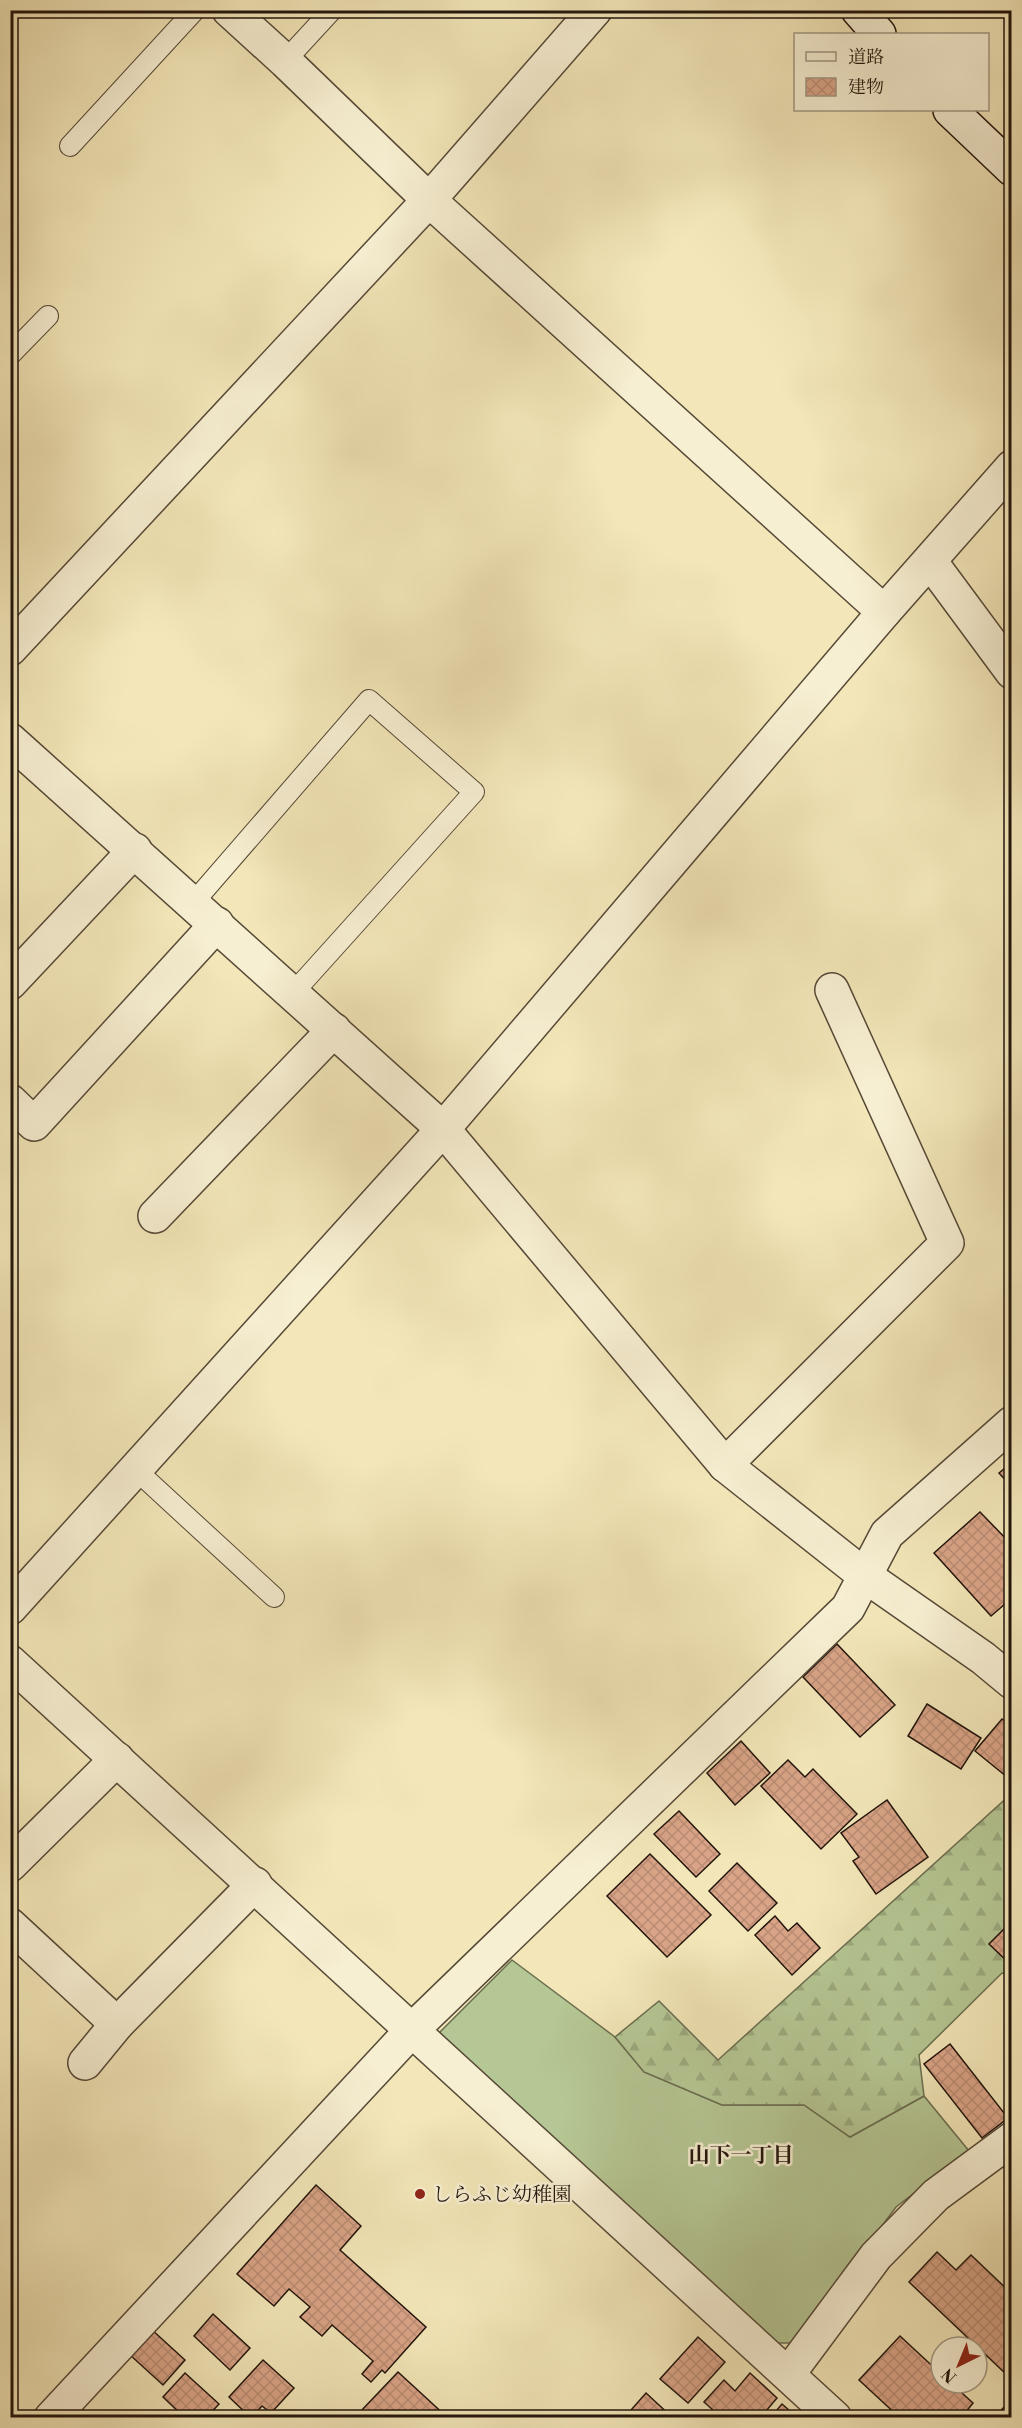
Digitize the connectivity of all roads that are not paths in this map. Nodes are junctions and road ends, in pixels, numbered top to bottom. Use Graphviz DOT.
graph roads {
  1 [pos="195,10"];
  2 [pos="229,10"];
  3 [pos="332,10"];
  4 [pos="595,10"];
  5 [pos="858,10"];
  6 [pos="878,33"];
  7 [pos="285,62"];
  8 [pos="951,111"];
  9 [pos="70,146"];
  10 [pos="1011,169"];
  11 [pos="429,200"];
  12 [pos="48,316"];
  13 [pos="10,355"];
  14 [pos="1011,467"];
  15 [pos="930,561"];
  16 [pos="884,612"];
  17 [pos="10,649"];
  18 [pos="1011,672"];
  19 [pos="10,740"];
  20 [pos="135,850"];
  21 [pos="193,903"];
  22 [pos="217,924"];
  23 [pos="10,983"];
  24 [pos="832,990"];
  25 [pos="293,993"];
  26 [pos="334,1030"];
  27 [pos="10,1101"];
  28 [pos="443,1129"];
  29 [pos="155,1216"];
  30 [pos="1011,1423"];
  31 [pos="725,1465"];
  32 [pos="136,1470"];
  33 [pos="864,1575"];
  34 [pos="274,1597"];
  35 [pos="10,1608"];
  36 [pos="10,1662"];
  37 [pos="1011,1682"];
  38 [pos="117,1758"];
  39 [pos="10,1865"];
  40 [pos="255,1884"];
  41 [pos="10,1925"];
  42 [pos="117,2024"];
  43 [pos="413,2029"];
  44 [pos="85,2063"];
  45 [pos="1011,2139"];
  46 [pos="789,2373"];
  47 [pos="51,2418"];
  48 [pos="835,2418"];
  1 -- 9 [label="lane"];
  2 -- 7 [label="street"];
  3 -- 7 [label="lane"];
  4 -- 11 [label="street"];
  5 -- 6 [label="street"];
  7 -- 11 [label="street"];
  8 -- 10 [label="street"];
  11 -- 16 [label="street"];
  11 -- 17 [label="street"];
  12 -- 13 [label="lane"];
  14 -- 15 [label="street"];
  15 -- 16 [label="street"];
  15 -- 18 [label="street"];
  16 -- 28 [label="street"];
  19 -- 20 [label="street"];
  20 -- 21 [label="street"];
  20 -- 23 [label="street"];
  21 -- 22 [label="street"];
  21 -- 25 [label="lane"];
  22 -- 25 [label="street"];
  22 -- 27 [label="street"];
  24 -- 31 [label="street"];
  25 -- 26 [label="street"];
  26 -- 28 [label="street"];
  26 -- 29 [label="street"];
  28 -- 31 [label="street"];
  28 -- 32 [label="street"];
  30 -- 33 [label="street"];
  31 -- 33 [label="street"];
  32 -- 34 [label="lane"];
  32 -- 35 [label="street"];
  33 -- 37 [label="street"];
  33 -- 43 [label="street"];
  36 -- 38 [label="street"];
  38 -- 39 [label="street"];
  38 -- 40 [label="street"];
  40 -- 42 [label="street"];
  40 -- 43 [label="street"];
  41 -- 42 [label="street"];
  42 -- 44 [label="street"];
  43 -- 46 [label="street"];
  43 -- 47 [label="street"];
  45 -- 46 [label="street"];
  46 -- 48 [label="street"];
}
